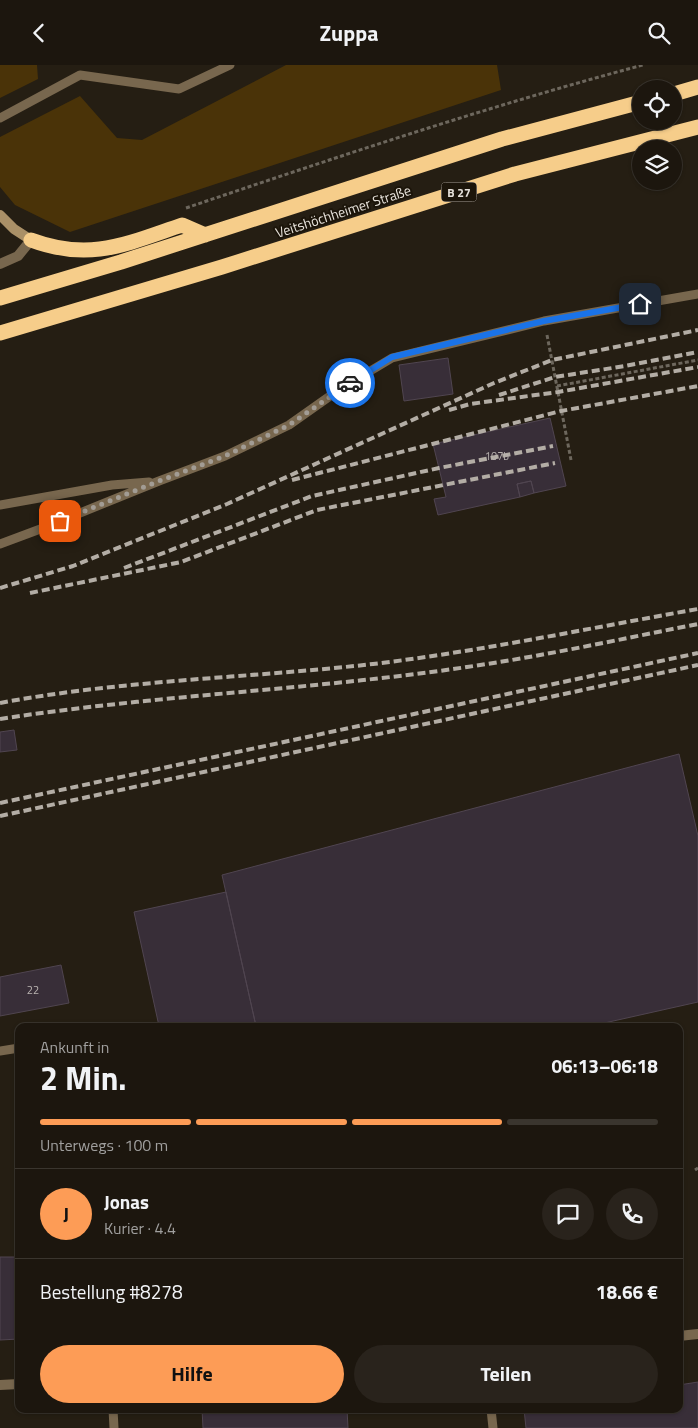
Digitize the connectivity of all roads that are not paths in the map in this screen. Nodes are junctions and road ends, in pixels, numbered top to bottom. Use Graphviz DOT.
graph roads {
  1 [pos="230,65"];
  2 [pos="698,87"];
  3 [pos="682,92"];
  4 [pos="632,104"];
  5 [pos="0,118"];
  6 [pos="698,127"];
  7 [pos="0,215"];
  8 [pos="206,235"];
  9 [pos="31,240"];
  10 [pos="0,264"];
  11 [pos="698,294"];
  12 [pos="0,298"];
  13 [pos="0,333"];
  14 [pos="159,481"];
  15 [pos="0,505"];
  16 [pos="0,544"];
  17 [pos="15,1049"];
  18 [pos="0,1051"];
  19 [pos="698,1334"];
  20 [pos="683,1336"];
  21 [pos="15,1384"];
  22 [pos="0,1385"];
  23 [pos="113,1413"];
  24 [pos="491,1413"];
  25 [pos="114,1428"];
  26 [pos="493,1428"];
  1 -- 5 [label="lane"];
  2 -- 3 [label="highway"];
  4 -- 8 [label="highway, Veitshöchheimer Straße"];
  6 -- 13 [label="highway, Veitshöchheimer Straße / B 27"];
  7 -- 9 [label="street"];
  8 -- 9 [label="highway"];
  8 -- 12 [label="highway, Veitshöchheimer Straße"];
  9 -- 10 [label="street"];
  11 -- 14 [label="lane"];
  14 -- 15 [label="lane"];
  14 -- 16 [label="lane"];
  17 -- 18 [label="lane"];
  19 -- 20 [label="street"];
  21 -- 22 [label="street"];
  23 -- 25 [label="lane"];
  24 -- 26 [label="lane"];
}
